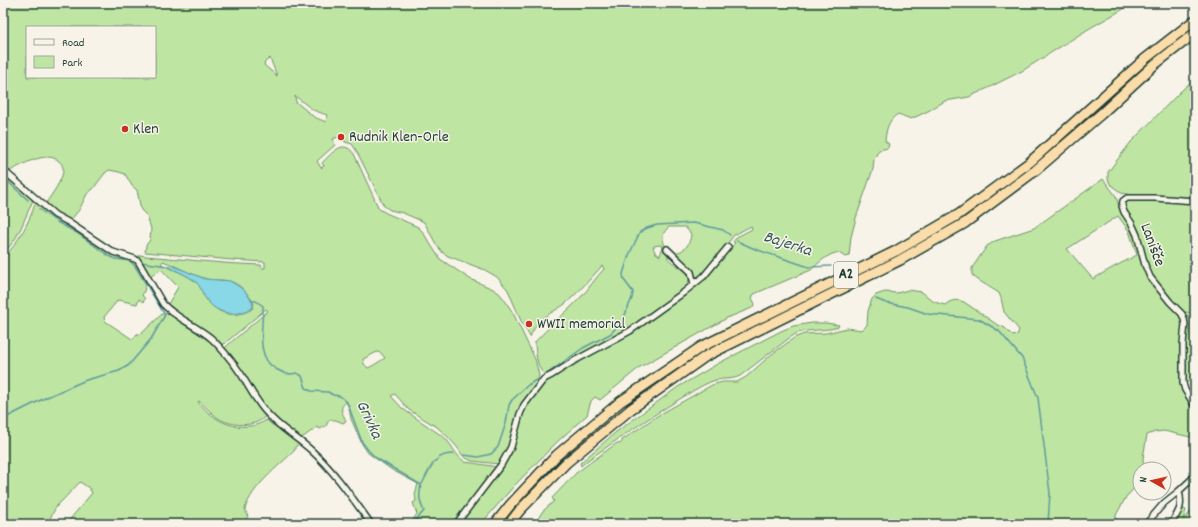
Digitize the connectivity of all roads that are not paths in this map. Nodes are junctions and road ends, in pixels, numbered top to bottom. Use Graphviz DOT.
graph roads {
  1 [pos="1195,20"];
  2 [pos="1195,34"];
  3 [pos="3,170"];
  4 [pos="1195,201"];
  5 [pos="728,247"];
  6 [pos="667,249"];
  7 [pos="694,284"];
  8 [pos="1195,406"];
  9 [pos="1195,476"];
  10 [pos="1179,491"];
  11 [pos="371,524"];
  12 [pos="456,524"];
  13 [pos="496,524"];
  14 [pos="509,524"];
  15 [pos="1146,524"];
  16 [pos="1171,524"];
  1 -- 13 [label="highway, A2"];
  2 -- 14 [label="highway, A2"];
  3 -- 11 [label="street"];
  4 -- 8 [label="street, Lanišče"];
  5 -- 7 [label="street"];
  6 -- 7 [label="street"];
  7 -- 12 [label="street"];
  9 -- 10 [label="street"];
  10 -- 15 [label="street"];
  10 -- 16 [label="street"];
}
